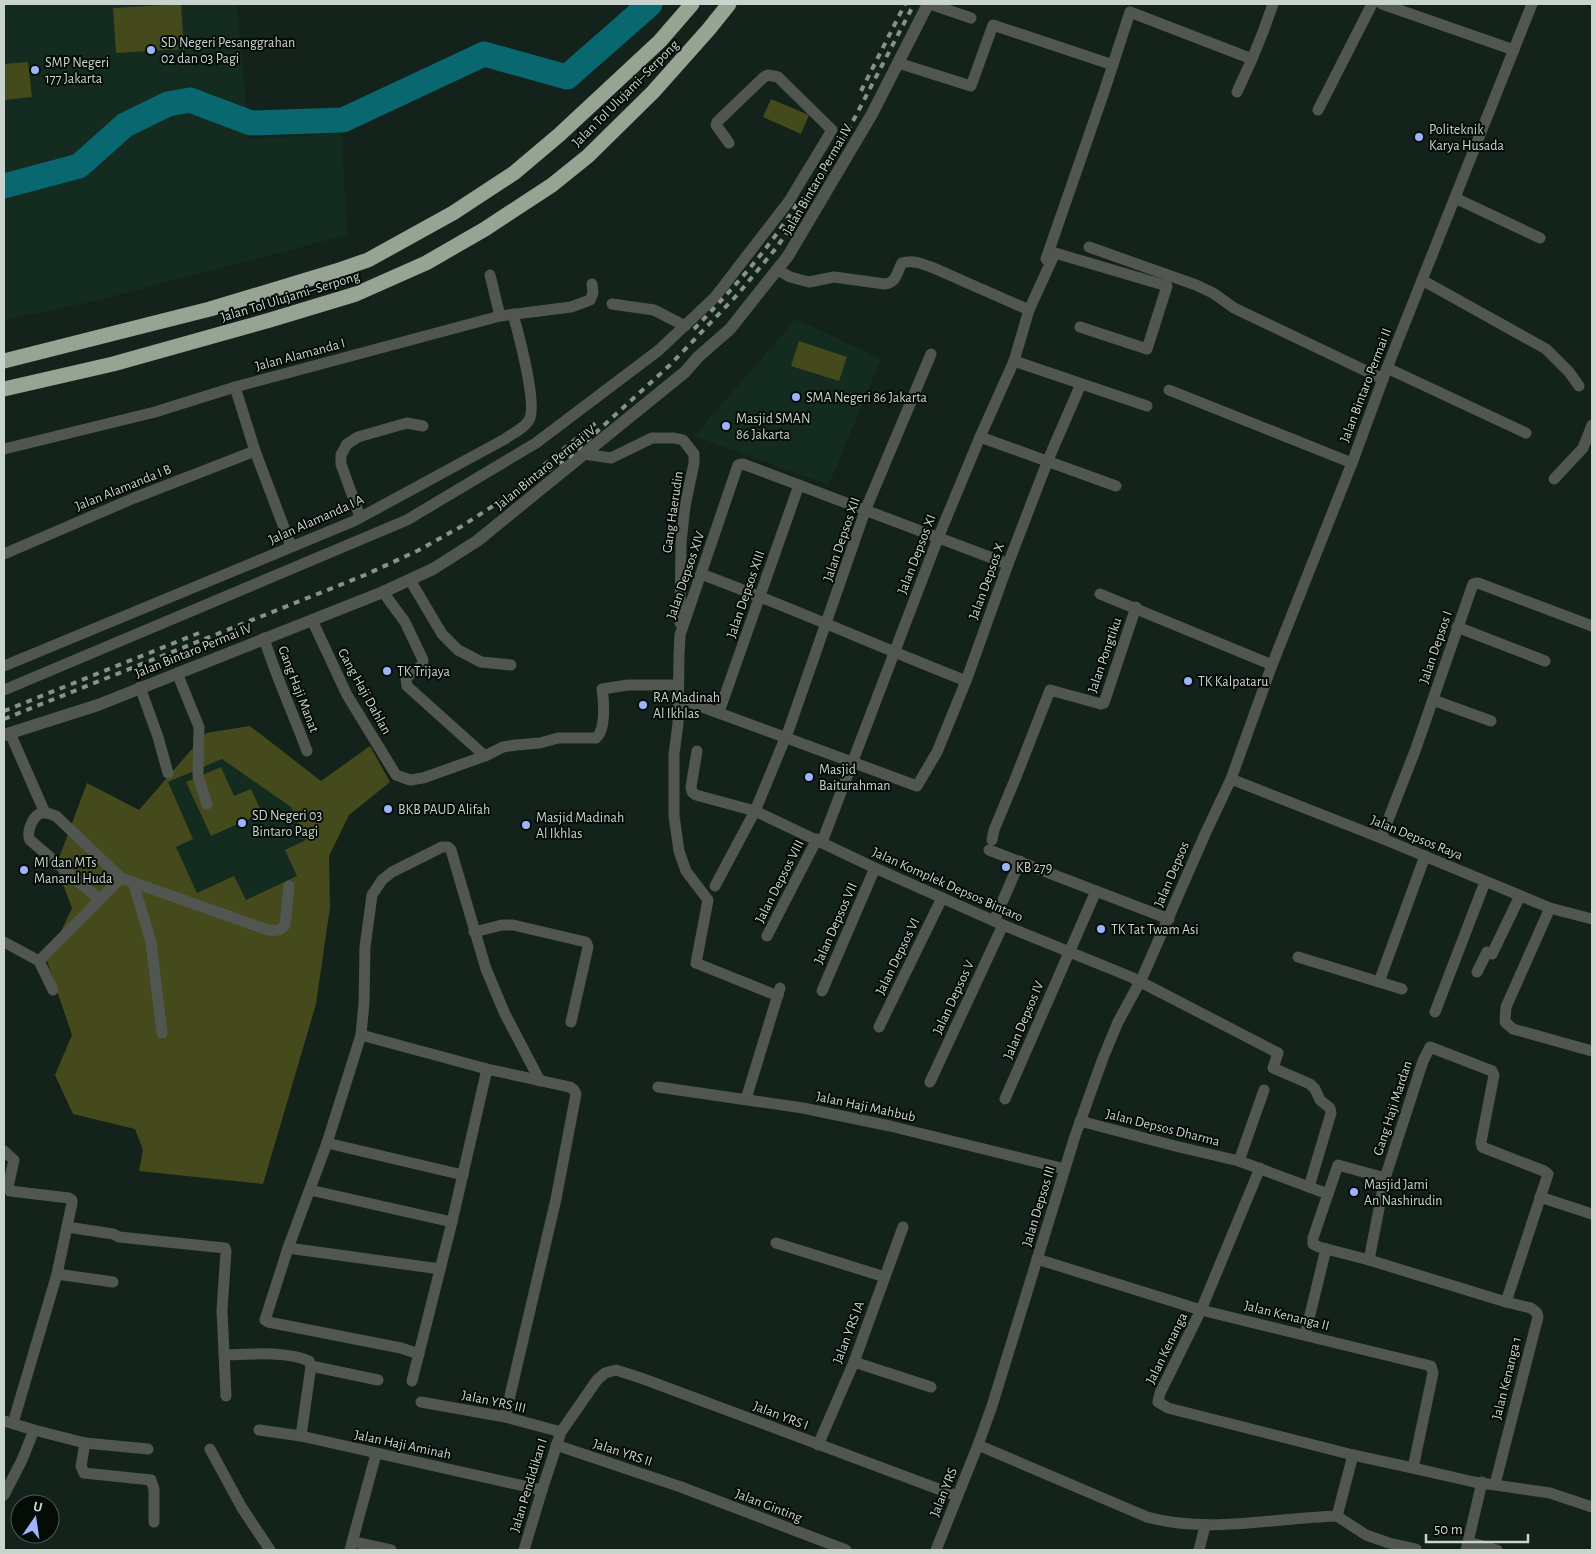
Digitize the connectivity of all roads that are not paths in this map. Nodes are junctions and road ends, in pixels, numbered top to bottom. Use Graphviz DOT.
graph roads {
  1 [pos="692,4"];
  2 [pos="729,4"];
  3 [pos="929,4"];
  4 [pos="1273,4"];
  5 [pos="1372,4"];
  6 [pos="1382,4"];
  7 [pos="1532,4"];
  8 [pos="1131,8"];
  9 [pos="971,18"];
  10 [pos="1514,50"];
  11 [pos="1252,59"];
  12 [pos="898,63"];
  13 [pos="1113,65"];
  14 [pos="1237,92"];
  15 [pos="1318,110"];
  16 [pos="729,143"];
  17 [pos="1455,198"];
  18 [pos="1540,238"];
  19 [pos="1089,246"];
  20 [pos="778,270"];
  21 [pos="490,275"];
  22 [pos="1422,280"];
  23 [pos="592,284"];
  24 [pos="1035,295"];
  25 [pos="612,304"];
  26 [pos="1029,310"];
  27 [pos="513,314"];
  28 [pos="500,316"];
  29 [pos="684,326"];
  30 [pos="1080,328"];
  31 [pos="930,354"];
  32 [pos="4,361"];
  33 [pos="1014,361"];
  34 [pos="1387,368"];
  35 [pos="1383,379"];
  36 [pos="1082,384"];
  37 [pos="1579,386"];
  38 [pos="234,387"];
  39 [pos="4,390"];
  40 [pos="1169,390"];
  41 [pos="1147,406"];
  42 [pos="1592,425"];
  43 [pos="423,426"];
  44 [pos="1526,433"];
  45 [pos="980,436"];
  46 [pos="4,448"];
  47 [pos="1588,450"];
  48 [pos="255,451"];
  49 [pos="584,454"];
  50 [pos="1048,460"];
  51 [pos="1352,462"];
  52 [pos="1554,479"];
  53 [pos="799,485"];
  54 [pos="1116,486"];
  55 [pos="866,511"];
  56 [pos="360,517"];
  57 [pos="938,538"];
  58 [pos="291,546"];
  59 [pos="4,554"];
  60 [pos="1008,564"];
  61 [pos="701,574"];
  62 [pos="410,580"];
  63 [pos="383,592"];
  64 [pos="1100,594"];
  65 [pos="761,596"];
  66 [pos="1136,608"];
  67 [pos="312,620"];
  68 [pos="827,625"];
  69 [pos="1592,626"];
  70 [pos="1457,627"];
  71 [pos="680,635"];
  72 [pos="264,638"];
  73 [pos="895,653"];
  74 [pos="1545,661"];
  75 [pos="511,665"];
  76 [pos="1272,665"];
  77 [pos="4,666"];
  78 [pos="176,673"];
  79 [pos="966,681"];
  80 [pos="678,685"];
  81 [pos="140,688"];
  82 [pos="4,690"];
  83 [pos="678,698"];
  84 [pos="1433,700"];
  85 [pos="720,712"];
  86 [pos="1491,721"];
  87 [pos="7,734"];
  88 [pos="786,737"];
  89 [pos="307,751"];
  90 [pos="697,751"];
  91 [pos="484,756"];
  92 [pos="853,761"];
  93 [pos="168,773"];
  94 [pos="1231,779"];
  95 [pos="207,804"];
  96 [pos="755,811"];
  97 [pos="45,813"];
  98 [pos="1381,838"];
  99 [pos="820,841"];
  100 [pos="1424,856"];
  101 [pos="1020,861"];
  102 [pos="875,868"];
  103 [pos="121,878"];
  104 [pos="133,882"];
  105 [pos="1485,882"];
  106 [pos="289,886"];
  107 [pos="715,886"];
  108 [pos="1096,891"];
  109 [pos="1520,896"];
  110 [pos="942,898"];
  111 [pos="99,899"];
  112 [pos="1550,908"];
  113 [pos="1168,919"];
  114 [pos="1592,919"];
  115 [pos="999,923"];
  116 [pos="474,932"];
  117 [pos="767,936"];
  118 [pos="4,942"];
  119 [pos="1068,953"];
  120 [pos="1298,957"];
  121 [pos="39,961"];
  122 [pos="1477,972"];
  123 [pos="1136,979"];
  124 [pos="1379,982"];
  125 [pos="1402,989"];
  126 [pos="53,990"];
  127 [pos="822,990"];
  128 [pos="1435,1012"];
  129 [pos="571,1022"];
  130 [pos="878,1027"];
  131 [pos="162,1034"];
  132 [pos="360,1035"];
  133 [pos="1592,1051"];
  134 [pos="488,1069"];
  135 [pos="540,1081"];
  136 [pos="930,1082"];
  137 [pos="658,1087"];
  138 [pos="1264,1090"];
  139 [pos="746,1099"];
  140 [pos="1005,1099"];
  141 [pos="1080,1121"];
  142 [pos="327,1143"];
  143 [pos="4,1152"];
  144 [pos="1239,1161"];
  145 [pos="1260,1168"];
  146 [pos="1065,1169"];
  147 [pos="463,1175"];
  148 [pos="1385,1178"];
  149 [pos="1309,1187"];
  150 [pos="310,1190"];
  151 [pos="1328,1194"];
  152 [pos="1540,1197"];
  153 [pos="1592,1214"];
  154 [pos="452,1222"];
  155 [pos="67,1227"];
  156 [pos="903,1227"];
  157 [pos="776,1243"];
  158 [pos="288,1248"];
  159 [pos="1326,1249"];
  160 [pos="1037,1259"];
  161 [pos="1369,1260"];
  162 [pos="440,1268"];
  163 [pos="57,1274"];
  164 [pos="885,1277"];
  165 [pos="113,1282"];
  166 [pos="1506,1302"];
  167 [pos="1201,1310"];
  168 [pos="1305,1335"];
  169 [pos="419,1354"];
  170 [pos="224,1355"];
  171 [pos="854,1362"];
  172 [pos="311,1366"];
  173 [pos="378,1380"];
  174 [pos="597,1380"];
  175 [pos="412,1381"];
  176 [pos="931,1387"];
  177 [pos="226,1396"];
  178 [pos="421,1402"];
  179 [pos="505,1417"];
  180 [pos="9,1422"];
  181 [pos="34,1430"];
  182 [pos="258,1430"];
  183 [pos="561,1432"];
  184 [pos="300,1436"];
  185 [pos="85,1443"];
  186 [pos="556,1445"];
  187 [pos="818,1445"];
  188 [pos="978,1445"];
  189 [pos="210,1448"];
  190 [pos="148,1449"];
  191 [pos="376,1454"];
  192 [pos="1353,1455"];
  193 [pos="1412,1468"];
  194 [pos="1482,1482"];
  195 [pos="1495,1484"];
  196 [pos="681,1487"];
  197 [pos="542,1490"];
  198 [pos="4,1495"];
  199 [pos="957,1496"];
  200 [pos="1592,1507"];
  201 [pos="1337,1516"];
  202 [pos="154,1522"];
  203 [pos="1205,1526"];
  204 [pos="352,1546"];
  205 [pos="1467,1546"];
  206 [pos="1416,1549"];
  207 [pos="270,1550"];
  208 [pos="391,1550"];
  209 [pos="524,1550"];
  210 [pos="846,1550"];
  211 [pos="936,1550"];
  212 [pos="1199,1550"];
  213 [pos="1497,1550"];
  1 -- 32 [label="highway, Jalan Tol Ulujami–Serpong"];
  2 -- 39 [label="highway, Jalan Tol Ulujami–Serpong"];
  3 -- 9 [label="street"];
  3 -- 12 [label="street, Jalan Bintaro Permai IV"];
  4 -- 11 [label="street"];
  5 -- 15 [label="street"];
  6 -- 10 [label="street"];
  7 -- 10 [label="street, Jalan Bintaro Permai II"];
  8 -- 11 [label="street"];
  8 -- 13 [label="street"];
  10 -- 17 [label="street, Jalan Bintaro Permai II"];
  11 -- 14 [label="street"];
  12 -- 13 [label="street"];
  12 -- 20 [label="street, Jalan Bintaro Permai IV"];
  13 -- 24 [label="street"];
  16 -- 29 [label="street"];
  17 -- 18 [label="street"];
  17 -- 22 [label="street, Jalan Bintaro Permai II"];
  19 -- 35 [label="street"];
  20 -- 26 [label="street"];
  20 -- 49 [label="street, Jalan Bintaro Permai IV"];
  21 -- 28 [label="street"];
  22 -- 34 [label="street, Jalan Bintaro Permai II"];
  22 -- 37 [label="street"];
  23 -- 27 [label="street, Jalan Alamanda I"];
  24 -- 26 [label="street, Jalan Depsos XI"];
  24 -- 30 [label="street"];
  25 -- 29 [label="street"];
  26 -- 33 [label="street, Jalan Depsos XI"];
  27 -- 28 [label="street, Jalan Alamanda I"];
  27 -- 56 [label="street, Jalan Alamanda I A"];
  28 -- 38 [label="street, Jalan Alamanda I"];
  29 -- 82 [label="street"];
  31 -- 55 [label="street, Jalan Depsos XII"];
  33 -- 36 [label="street"];
  33 -- 45 [label="street, Jalan Depsos XI"];
  34 -- 35 [label="street, Jalan Bintaro Permai II"];
  34 -- 44 [label="street"];
  35 -- 51 [label="street, Jalan Bintaro Permai II"];
  36 -- 41 [label="street"];
  36 -- 50 [label="street, Jalan Depsos X"];
  38 -- 46 [label="street, Jalan Alamanda I"];
  38 -- 48 [label="street"];
  40 -- 51 [label="street"];
  42 -- 47 [label="street"];
  43 -- 56 [label="street"];
  45 -- 50 [label="street"];
  45 -- 57 [label="street, Jalan Depsos XI"];
  47 -- 52 [label="street"];
  48 -- 58 [label="street"];
  48 -- 59 [label="street, Jalan Alamanda I B"];
  49 -- 62 [label="street, Jalan Bintaro Permai IV"];
  49 -- 71 [label="street, Gang Haerudin"];
  50 -- 54 [label="street"];
  50 -- 60 [label="street, Jalan Depsos X"];
  51 -- 76 [label="street, Jalan Bintaro Permai II"];
  53 -- 55 [label="street"];
  53 -- 61 [label="street, Jalan Depsos XIV"];
  53 -- 65 [label="street, Jalan Depsos XIII"];
  55 -- 57 [label="street"];
  55 -- 68 [label="street, Jalan Depsos XII"];
  56 -- 58 [label="street, Jalan Alamanda I A"];
  57 -- 60 [label="street"];
  57 -- 73 [label="street, Jalan Depsos XI"];
  58 -- 77 [label="street, Jalan Alamanda I A"];
  60 -- 79 [label="street, Jalan Depsos X"];
  61 -- 65 [label="street"];
  61 -- 71 [label="street, Jalan Depsos XIV"];
  62 -- 63 [label="street, Jalan Bintaro Permai IV"];
  62 -- 75 [label="street"];
  63 -- 67 [label="street, Jalan Bintaro Permai IV"];
  63 -- 91 [label="street"];
  64 -- 66 [label="street"];
  65 -- 68 [label="street"];
  65 -- 85 [label="street, Jalan Depsos XIII"];
  66 -- 76 [label="street, Jalan Pongtiku"];
  66 -- 101 [label="street, Jalan Pongtiku"];
  67 -- 72 [label="street, Jalan Bintaro Permai IV"];
  67 -- 91 [label="street, Gang Haji Dahlan"];
  68 -- 73 [label="street"];
  68 -- 88 [label="street, Jalan Depsos XII"];
  69 -- 70 [label="street, Jalan Depsos I"];
  70 -- 74 [label="street"];
  70 -- 84 [label="street, Jalan Depsos I"];
  71 -- 80 [label="street, Jalan Depsos XIV"];
  72 -- 78 [label="street, Jalan Bintaro Permai IV"];
  72 -- 89 [label="street, Gang Haji Manat"];
  73 -- 79 [label="street"];
  73 -- 92 [label="street, Jalan Depsos XI"];
  76 -- 94 [label="street, Jalan Bintaro Permai II"];
  78 -- 81 [label="street, Jalan Bintaro Permai IV"];
  78 -- 95 [label="street"];
  79 -- 92 [label="street, Jalan Depsos X"];
  80 -- 83 [label="street, Jalan Depsos XIV"];
  80 -- 91 [label="street"];
  81 -- 87 [label="street, Jalan Bintaro Permai IV"];
  81 -- 93 [label="street"];
  83 -- 85 [label="street"];
  83 -- 139 [label="street, Jalan Depsos XIV"];
  84 -- 86 [label="street"];
  84 -- 98 [label="street, Jalan Depsos I"];
  85 -- 88 [label="street"];
  87 -- 97 [label="street"];
  88 -- 92 [label="street"];
  88 -- 96 [label="street, Jalan Depsos XII"];
  90 -- 96 [label="street, Jalan Komplek Depsos Bintaro"];
  92 -- 99 [label="street, Jalan Depsos VIII"];
  94 -- 98 [label="street, Jalan Depsos Raya"];
  94 -- 113 [label="street, Jalan Depsos"];
  96 -- 99 [label="street, Jalan Komplek Depsos Bintaro"];
  96 -- 107 [label="street, Jalan Depsos XII"];
  97 -- 103 [label="street"];
  97 -- 111 [label="street"];
  98 -- 100 [label="street, Jalan Depsos Raya"];
  99 -- 102 [label="street, Jalan Komplek Depsos Bintaro"];
  99 -- 117 [label="street, Jalan Depsos VIII"];
  100 -- 105 [label="street, Jalan Depsos Raya"];
  100 -- 124 [label="street"];
  101 -- 108 [label="street"];
  101 -- 115 [label="street, Jalan Depsos V"];
  102 -- 110 [label="street, Jalan Komplek Depsos Bintaro"];
  102 -- 127 [label="street, Jalan Depsos VII"];
  103 -- 104 [label="street"];
  103 -- 111 [label="street"];
  104 -- 106 [label="street"];
  104 -- 131 [label="street"];
  105 -- 109 [label="street, Jalan Depsos Raya"];
  105 -- 128 [label="street"];
  108 -- 113 [label="street"];
  108 -- 119 [label="street, Jalan Depsos IV"];
  109 -- 112 [label="street, Jalan Depsos Raya"];
  109 -- 122 [label="street"];
  110 -- 115 [label="street, Jalan Komplek Depsos Bintaro"];
  110 -- 130 [label="street, Jalan Depsos VI"];
  111 -- 121 [label="street"];
  112 -- 114 [label="street, Jalan Depsos Raya"];
  112 -- 133 [label="street"];
  113 -- 123 [label="street, Jalan Depsos"];
  115 -- 119 [label="street, Jalan Komplek Depsos Bintaro"];
  115 -- 136 [label="street, Jalan Depsos V"];
  116 -- 129 [label="street"];
  116 -- 132 [label="street"];
  116 -- 135 [label="street"];
  118 -- 121 [label="street"];
  119 -- 123 [label="street, Jalan Komplek Depsos Bintaro"];
  119 -- 140 [label="street, Jalan Depsos IV"];
  120 -- 124 [label="street"];
  121 -- 126 [label="street"];
  123 -- 141 [label="street, Jalan Depsos III"];
  123 -- 149 [label="street, Jalan Komplek Depsos Bintaro"];
  124 -- 125 [label="street"];
  132 -- 134 [label="street"];
  132 -- 142 [label="street"];
  134 -- 135 [label="street"];
  134 -- 147 [label="street"];
  135 -- 179 [label="street"];
  137 -- 139 [label="street, Jalan Haji Mahbub"];
  138 -- 144 [label="street"];
  139 -- 146 [label="street, Jalan Haji Mahbub"];
  141 -- 144 [label="street, Jalan Depsos Dharma"];
  141 -- 146 [label="street, Jalan Depsos III"];
  142 -- 147 [label="street"];
  142 -- 150 [label="street"];
  143 -- 155 [label="street"];
  144 -- 145 [label="street"];
  145 -- 149 [label="street"];
  145 -- 167 [label="street, Jalan Kenanga"];
  146 -- 160 [label="street, Jalan Depsos III"];
  147 -- 154 [label="street"];
  148 -- 151 [label="street"];
  148 -- 152 [label="street, Gang Haji Mardan"];
  148 -- 161 [label="street, Gang Haji Mardan"];
  149 -- 151 [label="street"];
  150 -- 154 [label="street"];
  150 -- 158 [label="street"];
  151 -- 159 [label="street"];
  152 -- 153 [label="street"];
  152 -- 166 [label="street"];
  154 -- 162 [label="street"];
  155 -- 163 [label="street"];
  155 -- 170 [label="street"];
  156 -- 164 [label="street, Jalan YRS IA"];
  157 -- 164 [label="street"];
  158 -- 162 [label="street"];
  158 -- 169 [label="street"];
  159 -- 161 [label="street"];
  159 -- 168 [label="street"];
  160 -- 167 [label="street, Jalan Kenanga II"];
  160 -- 188 [label="street, Jalan Depsos III"];
  161 -- 166 [label="street"];
  162 -- 169 [label="street"];
  163 -- 165 [label="street"];
  163 -- 180 [label="street"];
  164 -- 171 [label="street, Jalan YRS IA"];
  166 -- 195 [label="street, Jalan Kenanga 1"];
  167 -- 168 [label="street, Jalan Kenanga II"];
  167 -- 192 [label="street, Jalan Kenanga"];
  168 -- 193 [label="street, Jalan Kenanga II"];
  169 -- 175 [label="street"];
  170 -- 172 [label="street"];
  170 -- 177 [label="street"];
  171 -- 176 [label="street"];
  171 -- 187 [label="street, Jalan YRS IA"];
  172 -- 173 [label="street"];
  172 -- 184 [label="street"];
  174 -- 183 [label="street, Jalan Pendidikan I"];
  174 -- 187 [label="street, Jalan YRS I"];
  178 -- 179 [label="street, Jalan YRS III"];
  179 -- 183 [label="street, Jalan YRS III"];
  180 -- 181 [label="street"];
  181 -- 185 [label="street"];
  181 -- 198 [label="street"];
  182 -- 184 [label="street, Jalan Haji Aminah"];
  183 -- 186 [label="street, Jalan Pendidikan I"];
  184 -- 191 [label="street, Jalan Haji Aminah"];
  185 -- 190 [label="street"];
  185 -- 202 [label="street"];
  186 -- 196 [label="street, Jalan YRS II"];
  186 -- 197 [label="street, Jalan Pendidikan I"];
  187 -- 199 [label="street, Jalan YRS I"];
  188 -- 199 [label="street, Jalan YRS"];
  188 -- 203 [label="street"];
  189 -- 207 [label="street"];
  191 -- 197 [label="street, Jalan Haji Aminah"];
  191 -- 204 [label="street"];
  192 -- 193 [label="street, Jalan Kenanga"];
  192 -- 201 [label="street"];
  193 -- 194 [label="street, Jalan Kenanga"];
  194 -- 195 [label="street, Jalan Kenanga"];
  194 -- 205 [label="street"];
  195 -- 200 [label="street, Jalan Kenanga"];
  196 -- 210 [label="street, Jalan Ginting"];
  197 -- 209 [label="street, Jalan Pendidikan I"];
  199 -- 211 [label="street, Jalan YRS"];
  201 -- 203 [label="street"];
  201 -- 206 [label="street"];
  203 -- 212 [label="street"];
  204 -- 208 [label="street"];
  205 -- 213 [label="street"];
}
